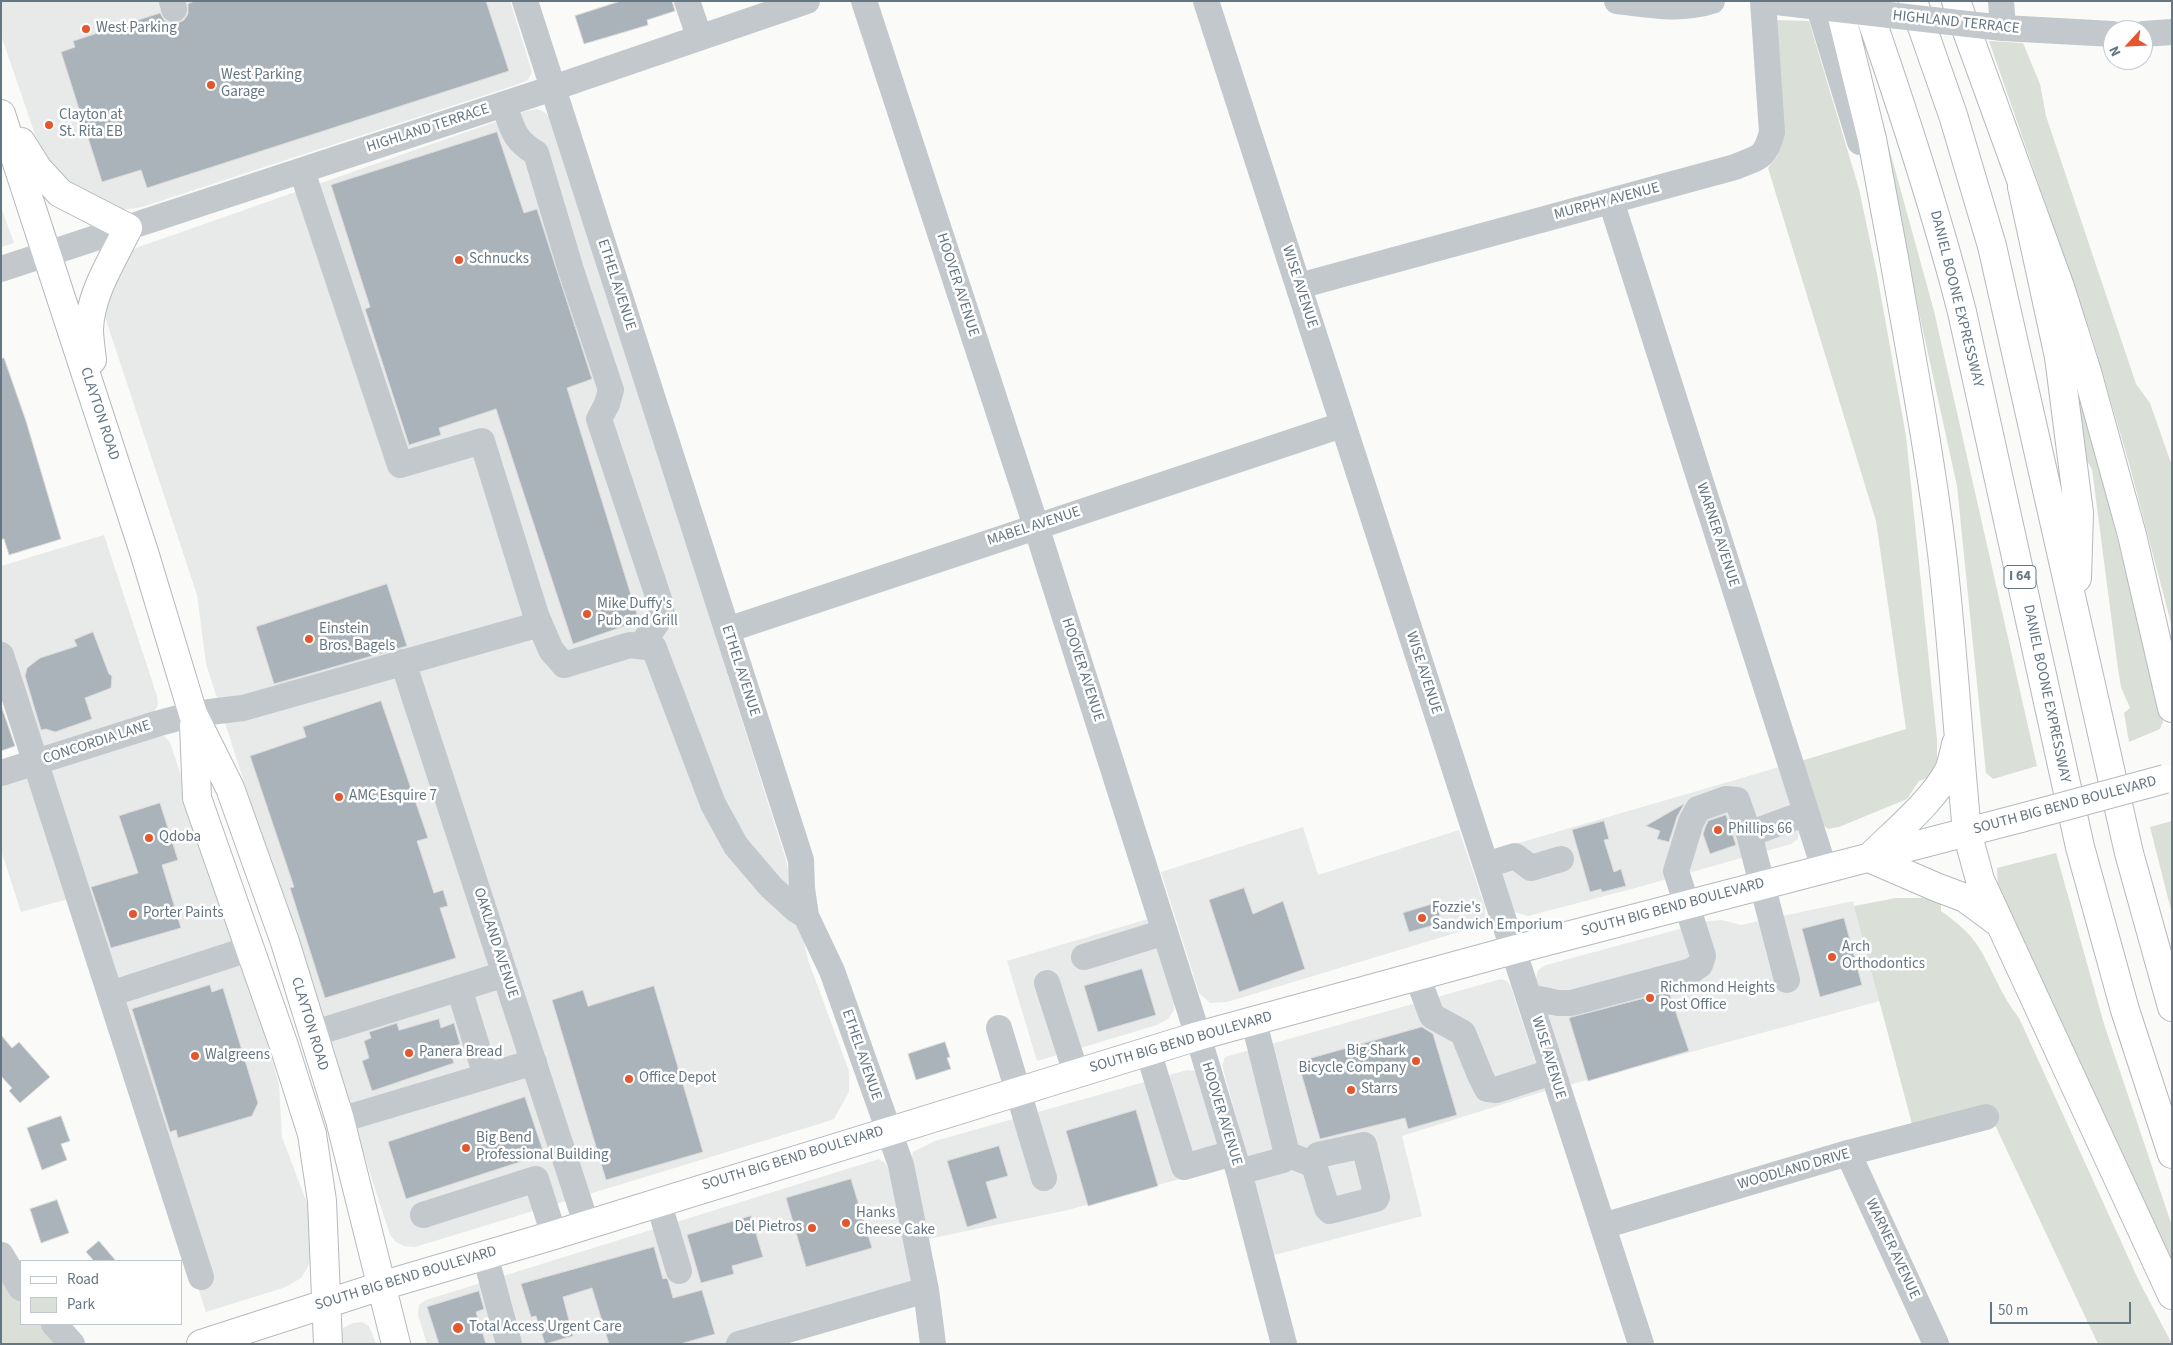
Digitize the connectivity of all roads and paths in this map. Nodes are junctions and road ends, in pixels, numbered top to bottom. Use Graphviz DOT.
graph roads {
  1 [pos="525,1"];
  2 [pos="687,1"];
  3 [pos="807,1"];
  4 [pos="864,1"];
  5 [pos="1206,1"];
  6 [pos="1617,1"];
  7 [pos="1712,1"];
  8 [pos="1817,1"];
  9 [pos="1838,1"];
  10 [pos="1865,1"];
  11 [pos="1913,1"];
  12 [pos="1956,1"];
  13 [pos="2001,1"];
  14 [pos="1769,2"];
  15 [pos="2004,28"];
  16 [pos="2172,32"];
  17 [pos="2103,33"];
  18 [pos="2153,33"];
  19 [pos="699,36"];
  20 [pos="553,88"];
  21 [pos="504,104"];
  22 [pos="1,108"];
  23 [pos="1,114"];
  24 [pos="302,171"];
  25 [pos="2022,188"];
  26 [pos="1611,201"];
  27 [pos="128,228"];
  28 [pos="48,255"];
  29 [pos="1894,258"];
  30 [pos="1,269"];
  31 [pos="1299,286"];
  32 [pos="96,406"];
  33 [pos="1342,425"];
  34 [pos="1036,526"];
  35 [pos="2076,617"];
  36 [pos="540,624"];
  37 [pos="726,630"];
  38 [pos="641,646"];
  39 [pos="1,655"];
  40 [pos="404,662"];
  41 [pos="2168,678"];
  42 [pos="2172,708"];
  43 [pos="193,714"];
  44 [pos="1959,736"];
  45 [pos="35,762"];
  46 [pos="1,773"];
  47 [pos="2169,778"];
  48 [pos="1806,812"];
  49 [pos="1967,832"];
  50 [pos="1749,834"];
  51 [pos="1869,858"];
  52 [pos="1561,859"];
  53 [pos="1486,865"];
  54 [pos="1824,868"];
  55 [pos="1763,884"];
  56 [pos="1687,905"];
  57 [pos="806,916"];
  58 [pos="2000,924"];
  59 [pos="1165,932"];
  60 [pos="249,949"];
  61 [pos="1513,950"];
  62 [pos="1084,957"];
  63 [pos="505,974"];
  64 [pos="1417,976"];
  65 [pos="1787,980"];
  66 [pos="1047,983"];
  67 [pos="459,988"];
  68 [pos="110,994"];
  69 [pos="1529,997"];
  70 [pos="2172,1007"];
  71 [pos="1254,1022"];
  72 [pos="998,1028"];
  73 [pos="312,1034"];
  74 [pos="1198,1036"];
  75 [pos="1148,1051"];
  76 [pos="534,1062"];
  77 [pos="1552,1072"];
  78 [pos="1076,1074"];
  79 [pos="486,1076"];
  80 [pos="1019,1090"];
  81 [pos="1986,1117"];
  82 [pos="340,1120"];
  83 [pos="888,1130"];
  84 [pos="1288,1154"];
  85 [pos="1848,1154"];
  86 [pos="2172,1154"];
  87 [pos="1236,1163"];
  88 [pos="1312,1164"];
  89 [pos="1044,1178"];
  90 [pos="658,1201"];
  91 [pos="423,1215"];
  92 [pos="586,1224"];
  93 [pos="1603,1226"];
  94 [pos="554,1235"];
  95 [pos="1,1255"];
  96 [pos="485,1255"];
  97 [pos="679,1271"];
  98 [pos="201,1277"];
  99 [pos="20,1286"];
  100 [pos="381,1286"];
  101 [pos="926,1290"];
  102 [pos="2172,1295"];
  103 [pos="326,1303"];
  104 [pos="55,1325"];
  105 [pos="212,1342"];
  106 [pos="72,1344"];
  107 [pos="328,1344"];
  108 [pos="396,1344"];
  109 [pos="509,1344"];
  110 [pos="739,1344"];
  111 [pos="933,1344"];
  112 [pos="1284,1344"];
  113 [pos="1641,1344"];
  114 [pos="1936,1344"];
  1 -- 20 [label="street, ETHEL AVENUE"];
  2 -- 19 [label="street"];
  3 -- 19 [label="street, HIGHLAND TERRACE"];
  4 -- 34 [label="street, HOOVER AVENUE"];
  5 -- 31 [label="street, WISE AVENUE"];
  6 -- 7 [label="street"];
  8 -- 29 [label="street"];
  9 -- 29 [label="main road"];
  10 -- 86 [label="main road, DANIEL BOONE EXPRESSWAY / I 64"];
  11 -- 35 [label="main road"];
  12 -- 25 [label="main road"];
  13 -- 15 [label="street"];
  14 -- 15 [label="street, HIGHLAND TERRACE, bridge"];
  14 -- 26 [label="street, MURPHY AVENUE"];
  15 -- 17 [label="street, HIGHLAND TERRACE"];
  16 -- 18 [label="street"];
  19 -- 20 [label="street, HIGHLAND TERRACE"];
  20 -- 21 [label="street, HIGHLAND TERRACE"];
  20 -- 37 [label="street, ETHEL AVENUE"];
  21 -- 24 [label="street, HIGHLAND TERRACE"];
  21 -- 38 [label="street"];
  22 -- 27 [label="main road"];
  23 -- 28 [label="main road, CLAYTON ROAD"];
  24 -- 27 [label="street, HIGHLAND TERRACE"];
  24 -- 36 [label="street"];
  25 -- 35 [label="main road"];
  25 -- 41 [label="main road"];
  26 -- 31 [label="street, MURPHY AVENUE"];
  26 -- 48 [label="street, WARNER AVENUE"];
  27 -- 28 [label="street, HIGHLAND TERRACE"];
  27 -- 32 [label="main road"];
  28 -- 30 [label="street, HIGHLAND TERRACE"];
  28 -- 32 [label="main road, CLAYTON ROAD"];
  29 -- 44 [label="main road"];
  31 -- 33 [label="street, WISE AVENUE"];
  32 -- 43 [label="main road, CLAYTON ROAD"];
  33 -- 34 [label="street, MABEL AVENUE"];
  33 -- 53 [label="street, WISE AVENUE"];
  34 -- 37 [label="street, MABEL AVENUE"];
  34 -- 59 [label="street, HOOVER AVENUE"];
  35 -- 70 [label="main road"];
  36 -- 38 [label="street"];
  36 -- 40 [label="street, CONCORDIA LANE"];
  37 -- 57 [label="street, ETHEL AVENUE"];
  38 -- 57 [label="street"];
  39 -- 45 [label="street"];
  40 -- 43 [label="street, CONCORDIA LANE"];
  40 -- 63 [label="street, OAKLAND AVENUE"];
  41 -- 42 [label="main road"];
  43 -- 45 [label="street, CONCORDIA LANE"];
  43 -- 60 [label="main road, CLAYTON ROAD"];
  43 -- 73 [label="main road, CLAYTON ROAD"];
  44 -- 49 [label="main road"];
  44 -- 51 [label="main road"];
  45 -- 46 [label="street, CONCORDIA LANE"];
  45 -- 68 [label="street"];
  47 -- 49 [label="main road, SOUTH BIG BEND BOULEVARD, bridge"];
  48 -- 50 [label="street"];
  48 -- 54 [label="street, WARNER AVENUE"];
  49 -- 51 [label="main road, SOUTH BIG BEND BOULEVARD"];
  49 -- 58 [label="main road"];
  50 -- 55 [label="street"];
  50 -- 56 [label="street"];
  51 -- 54 [label="main road, SOUTH BIG BEND BOULEVARD"];
  51 -- 58 [label="main road"];
  52 -- 53 [label="street"];
  53 -- 61 [label="street, WISE AVENUE"];
  54 -- 55 [label="main road, SOUTH BIG BEND BOULEVARD"];
  55 -- 56 [label="main road, SOUTH BIG BEND BOULEVARD"];
  55 -- 65 [label="street"];
  56 -- 61 [label="main road, SOUTH BIG BEND BOULEVARD"];
  56 -- 69 [label="street"];
  57 -- 83 [label="street, ETHEL AVENUE"];
  58 -- 102 [label="main road"];
  59 -- 62 [label="street"];
  59 -- 74 [label="street, HOOVER AVENUE"];
  60 -- 68 [label="street"];
  60 -- 103 [label="main road, CLAYTON ROAD"];
  61 -- 64 [label="main road, SOUTH BIG BEND BOULEVARD"];
  61 -- 69 [label="street, WISE AVENUE"];
  63 -- 67 [label="street"];
  63 -- 76 [label="street, OAKLAND AVENUE"];
  64 -- 71 [label="main road, SOUTH BIG BEND BOULEVARD"];
  64 -- 77 [label="street"];
  66 -- 78 [label="street"];
  67 -- 73 [label="street"];
  67 -- 79 [label="street"];
  68 -- 98 [label="street"];
  69 -- 77 [label="street, WISE AVENUE"];
  71 -- 74 [label="main road, SOUTH BIG BEND BOULEVARD"];
  71 -- 84 [label="street"];
  72 -- 80 [label="street"];
  73 -- 82 [label="main road, CLAYTON ROAD"];
  74 -- 75 [label="main road, SOUTH BIG BEND BOULEVARD"];
  74 -- 87 [label="street, HOOVER AVENUE"];
  75 -- 78 [label="main road, SOUTH BIG BEND BOULEVARD"];
  75 -- 87 [label="street"];
  76 -- 79 [label="street"];
  76 -- 92 [label="street, OAKLAND AVENUE"];
  77 -- 93 [label="street, WISE AVENUE"];
  78 -- 80 [label="main road, SOUTH BIG BEND BOULEVARD"];
  79 -- 82 [label="street"];
  80 -- 83 [label="main road, SOUTH BIG BEND BOULEVARD"];
  80 -- 89 [label="street"];
  81 -- 85 [label="street, WOODLAND DRIVE"];
  82 -- 100 [label="main road, CLAYTON ROAD"];
  83 -- 90 [label="main road, SOUTH BIG BEND BOULEVARD"];
  83 -- 101 [label="street, ETHEL AVENUE"];
  84 -- 87 [label="street"];
  84 -- 88 [label="street"];
  85 -- 93 [label="street, WOODLAND DRIVE"];
  85 -- 114 [label="street, WARNER AVENUE"];
  87 -- 112 [label="street, HOOVER AVENUE"];
  90 -- 92 [label="main road, SOUTH BIG BEND BOULEVARD"];
  90 -- 97 [label="street"];
  91 -- 94 [label="street"];
  92 -- 94 [label="main road, SOUTH BIG BEND BOULEVARD"];
  93 -- 113 [label="street, WISE AVENUE"];
  94 -- 96 [label="main road, SOUTH BIG BEND BOULEVARD"];
  95 -- 99 [label="street"];
  96 -- 100 [label="main road, SOUTH BIG BEND BOULEVARD"];
  96 -- 109 [label="street"];
  100 -- 103 [label="main road, SOUTH BIG BEND BOULEVARD"];
  100 -- 108 [label="main road, CLAYTON ROAD"];
  101 -- 110 [label="street"];
  101 -- 111 [label="street, ETHEL AVENUE"];
  103 -- 105 [label="main road, SOUTH BIG BEND BOULEVARD"];
  103 -- 107 [label="main road, CLAYTON ROAD"];
  104 -- 106 [label="street"];
}
